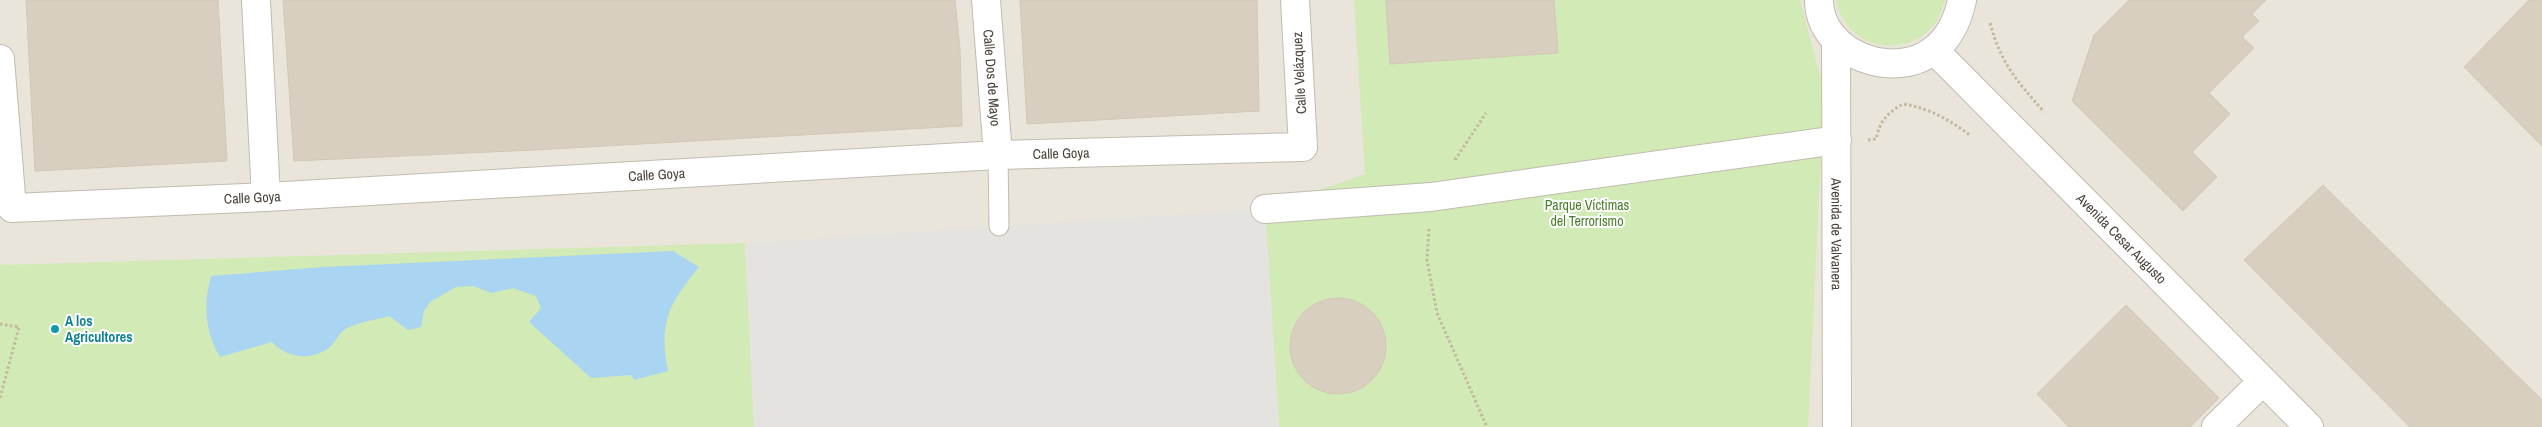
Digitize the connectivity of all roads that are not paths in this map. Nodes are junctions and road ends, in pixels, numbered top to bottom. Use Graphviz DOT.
graph roads {
  1 [pos="256,0"];
  2 [pos="986,0"];
  3 [pos="1295,0"];
  4 [pos="1819,0"];
  5 [pos="1962,0"];
  6 [pos="1836,40"];
  7 [pos="1934,50"];
  8 [pos="0,59"];
  9 [pos="1837,140"];
  10 [pos="1303,147"];
  11 [pos="998,155"];
  12 [pos="266,198"];
  13 [pos="1265,209"];
  14 [pos="1000,226"];
  15 [pos="2263,381"];
  16 [pos="1837,427"];
  17 [pos="2216,427"];
  18 [pos="2309,427"];
  1 -- 12 [label="street"];
  2 -- 11 [label="street, Calle Dos de Mayo"];
  3 -- 10 [label="street, Calle Velázquez"];
  4 -- 6 [label="street"];
  5 -- 7 [label="street"];
  6 -- 7 [label="street"];
  6 -- 9 [label="street, Avenida de Valvanera"];
  7 -- 15 [label="street, Avenida Cesar Augusto"];
  8 -- 12 [label="street, Calle Goya"];
  9 -- 13 [label="street"];
  9 -- 16 [label="street, Avenida de Valvanera"];
  10 -- 11 [label="street, Calle Goya"];
  11 -- 12 [label="street, Calle Goya"];
  11 -- 14 [label="lane"];
  15 -- 17 [label="street"];
  15 -- 18 [label="street, Avenida Cesar Augusto"];
}
